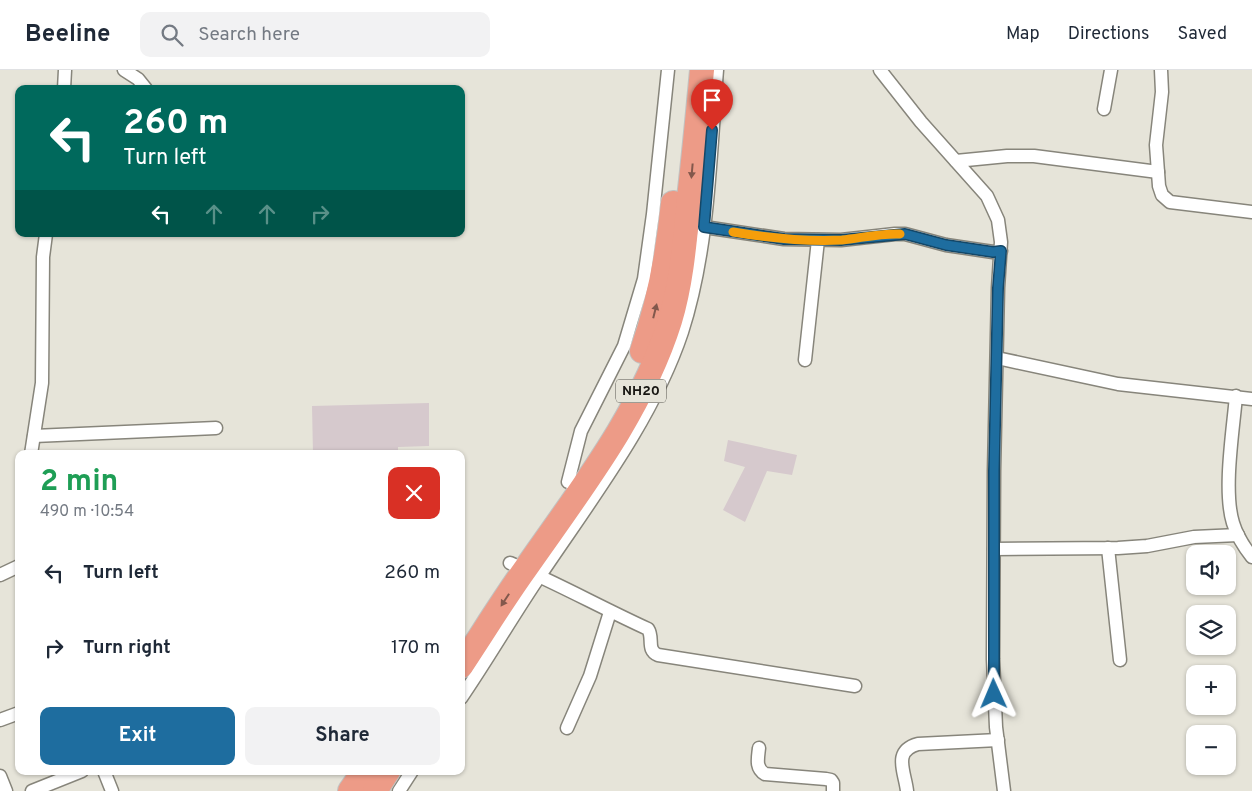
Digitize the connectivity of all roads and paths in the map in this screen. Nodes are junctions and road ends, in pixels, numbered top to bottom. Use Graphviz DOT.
graph roads {
  1 [pos="65,70"];
  2 [pos="124,70"];
  3 [pos="668,70"];
  4 [pos="686,70"];
  5 [pos="702,70"];
  6 [pos="717,70"];
  7 [pos="880,70"];
  8 [pos="1111,70"];
  9 [pos="1161,70"];
  10 [pos="64,85"];
  11 [pos="142,85"];
  12 [pos="1104,110"];
  13 [pos="956,161"];
  14 [pos="1158,172"];
  15 [pos="1252,212"];
  16 [pos="704,227"];
  17 [pos="46,237"];
  18 [pos="818,240"];
  19 [pos="1001,251"];
  20 [pos="997,358"];
  21 [pos="805,360"];
  22 [pos="1236,396"];
  23 [pos="1252,399"];
  24 [pos="216,428"];
  25 [pos="34,436"];
  26 [pos="32,450"];
  27 [pos="568,482"];
  28 [pos="1238,535"];
  29 [pos="1108,548"];
  30 [pos="994,550"];
  31 [pos="1252,557"];
  32 [pos="15,568"];
  33 [pos="525,569"];
  34 [pos="0,575"];
  35 [pos="610,612"];
  36 [pos="465,633"];
  37 [pos="465,660"];
  38 [pos="1120,660"];
  39 [pos="855,686"];
  40 [pos="465,690"];
  41 [pos="15,714"];
  42 [pos="0,720"];
  43 [pos="567,728"];
  44 [pos="998,740"];
  45 [pos="759,748"];
  46 [pos="72,775"];
  47 [pos="106,775"];
  48 [pos="361,775"];
  49 [pos="385,775"];
  50 [pos="409,775"];
  51 [pos="0,776"];
  52 [pos="6,791"];
  53 [pos="32,791"];
  54 [pos="112,791"];
  55 [pos="350,791"];
  56 [pos="374,791"];
  57 [pos="398,791"];
  58 [pos="833,791"];
  59 [pos="907,791"];
  60 [pos="1004,791"];
  1 -- 10 [label="street"];
  2 -- 11 [label="street"];
  3 -- 27 [label="street"];
  27 -- 4 [label="highway, NH20, one-way"];
  5 -- 33 [label="highway, NH20, one-way"];
  6 -- 16 [label="street"];
  7 -- 13 [label="street"];
  8 -- 12 [label="street"];
  9 -- 14 [label="street"];
  13 -- 14 [label="street"];
  13 -- 19 [label="street"];
  14 -- 15 [label="street"];
  16 -- 18 [label="street"];
  16 -- 33 [label="street"];
  17 -- 25 [label="street"];
  18 -- 19 [label="street"];
  18 -- 21 [label="street"];
  19 -- 20 [label="street"];
  20 -- 22 [label="street"];
  20 -- 30 [label="street"];
  22 -- 23 [label="street"];
  22 -- 28 [label="street"];
  24 -- 25 [label="street"];
  25 -- 26 [label="street"];
  27 -- 33 [label="highway, NH20"];
  28 -- 29 [label="street"];
  28 -- 31 [label="street"];
  29 -- 30 [label="street"];
  29 -- 38 [label="street"];
  30 -- 44 [label="street"];
  32 -- 34 [label="street"];
  33 -- 35 [label="street"];
  33 -- 36 [label="highway, NH20"];
  33 -- 37 [label="highway, NH20, one-way"];
  33 -- 40 [label="street"];
  35 -- 39 [label="street"];
  35 -- 43 [label="street"];
  41 -- 42 [label="street"];
  44 -- 59 [label="street"];
  44 -- 60 [label="street"];
  45 -- 58 [label="street"];
  46 -- 53 [label="street"];
  47 -- 54 [label="street"];
  48 -- 55 [label="highway"];
  49 -- 56 [label="highway"];
  50 -- 57 [label="street"];
  51 -- 52 [label="street"];
}
